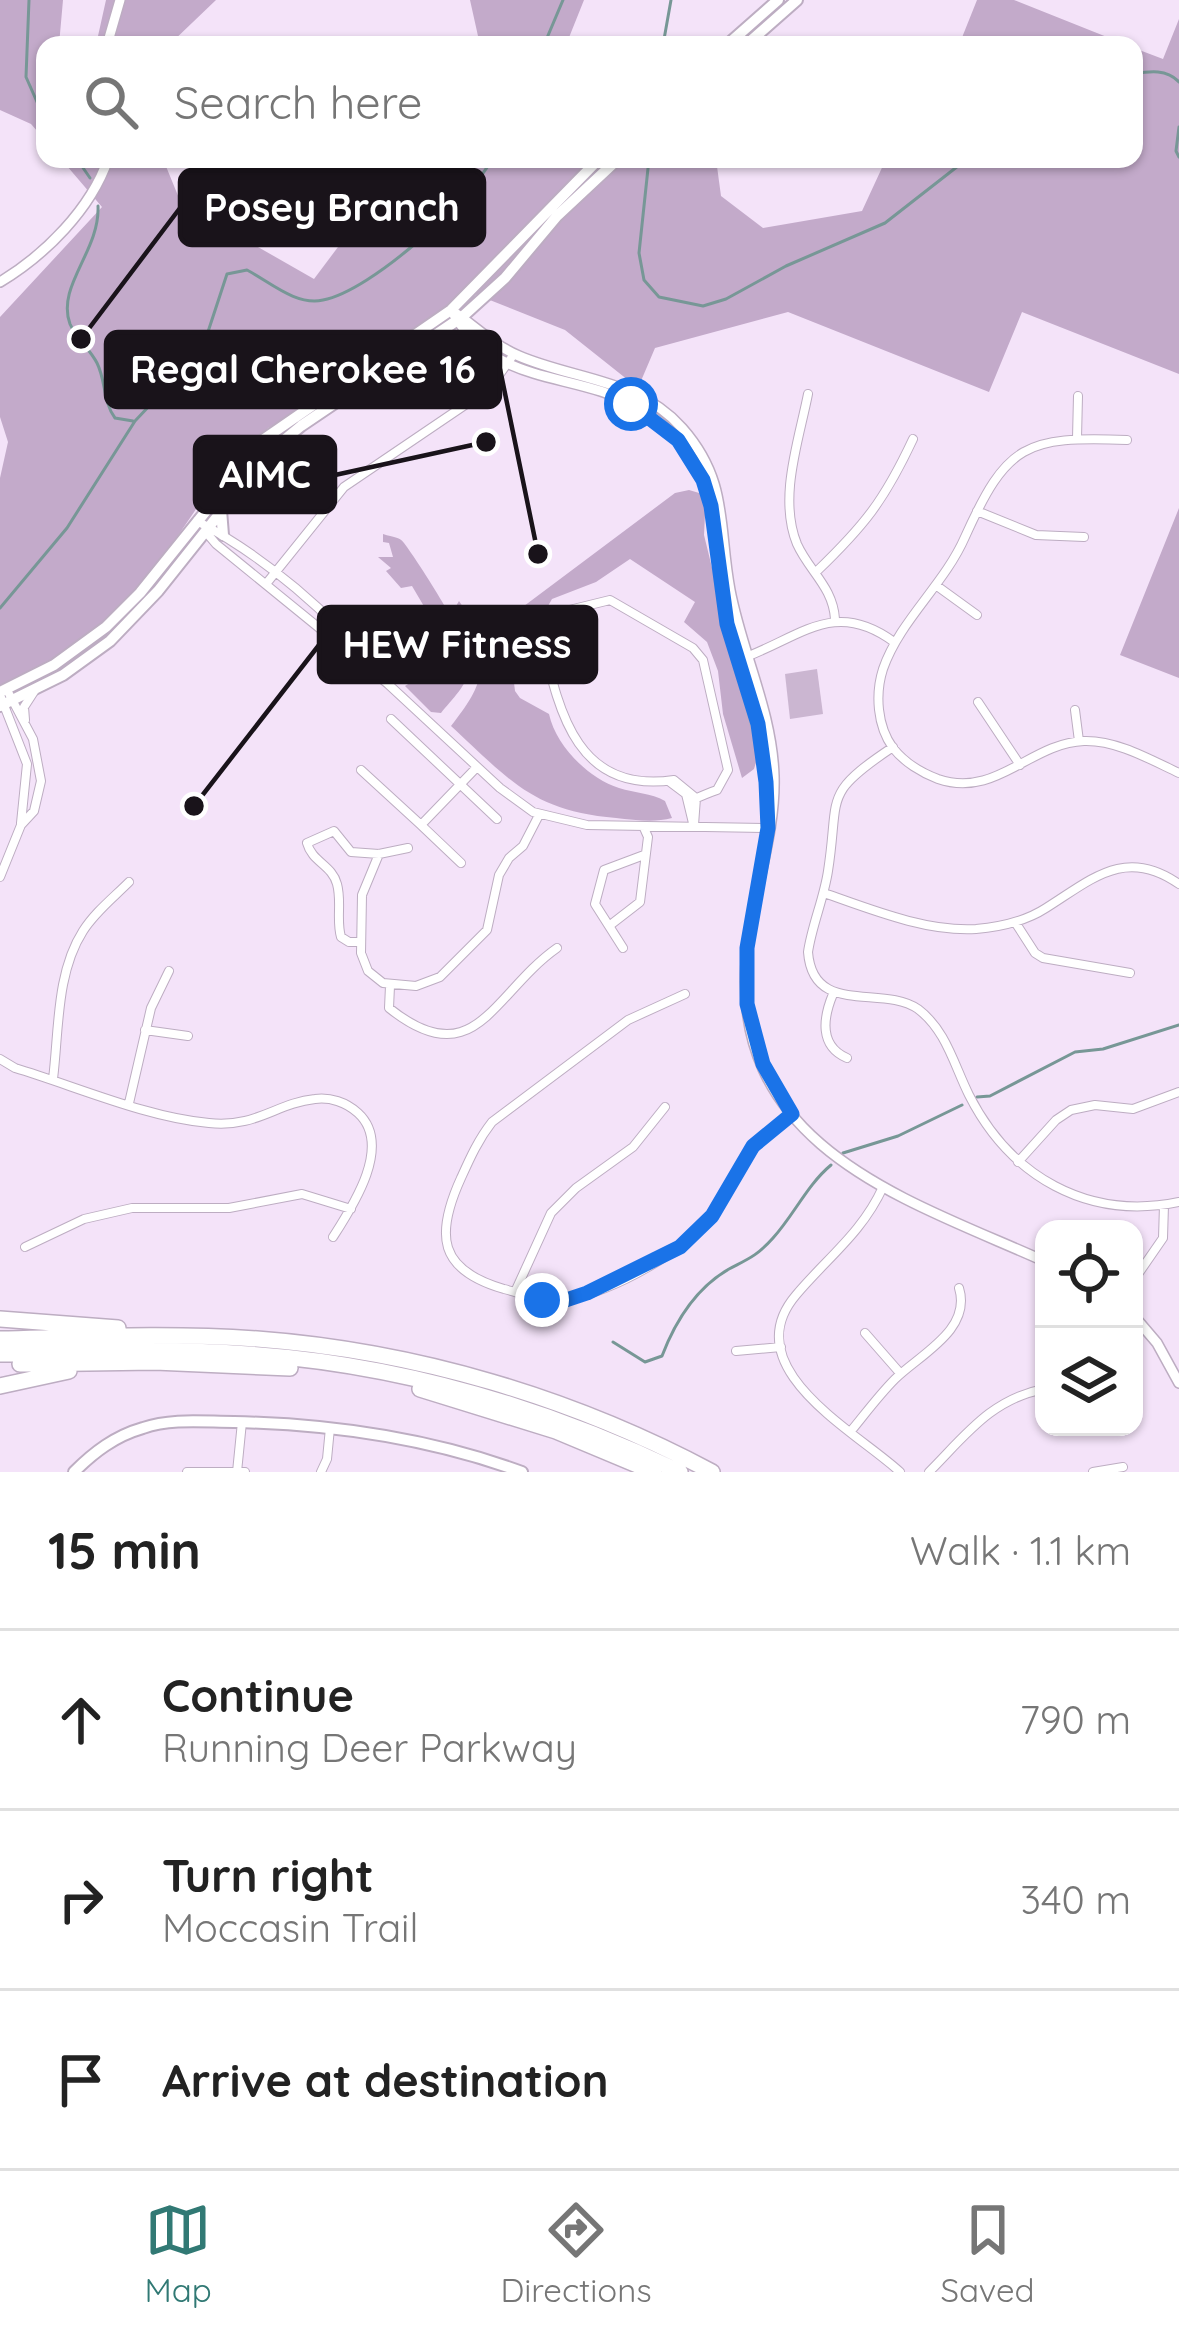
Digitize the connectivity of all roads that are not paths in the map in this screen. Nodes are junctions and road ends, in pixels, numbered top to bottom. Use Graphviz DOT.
graph roads {
  1 [pos="120,0"];
  2 [pos="778,0"];
  3 [pos="797,0"];
  4 [pos="109,36"];
  5 [pos="737,36"];
  6 [pos="756,36"];
  7 [pos="104,168"];
  8 [pos="591,168"];
  9 [pos="608,168"];
  10 [pos="0,282"];
  11 [pos="457,316"];
  12 [pos="514,354"];
  13 [pos="508,365"];
  14 [pos="808,394"];
  15 [pos="1078,396"];
  16 [pos="1077,438"];
  17 [pos="913,439"];
  18 [pos="1127,440"];
  19 [pos="221,510"];
  20 [pos="977,511"];
  21 [pos="203,526"];
  22 [pos="224,535"];
  23 [pos="1084,537"];
  24 [pos="815,572"];
  25 [pos="274,573"];
  26 [pos="266,584"];
  27 [pos="937,586"];
  28 [pos="977,615"];
  29 [pos="835,619"];
  30 [pos="894,643"];
  31 [pos="743,658"];
  32 [pos="388,684"];
  33 [pos="36,689"];
  34 [pos="4,698"];
  35 [pos="978,702"];
  36 [pos="1075,710"];
  37 [pos="391,719"];
  38 [pos="27,727"];
  39 [pos="1079,741"];
  40 [pos="892,747"];
  41 [pos="1020,765"];
  42 [pos="477,767"];
  43 [pos="361,770"];
  44 [pos="1179,773"];
  45 [pos="460,784"];
  46 [pos="693,800"];
  47 [pos="539,815"];
  48 [pos="496,819"];
  49 [pos="21,825"];
  50 [pos="421,825"];
  51 [pos="694,825"];
  52 [pos="644,828"];
  53 [pos="768,828"];
  54 [pos="408,848"];
  55 [pos="379,854"];
  56 [pos="644,855"];
  57 [pos="460,863"];
  58 [pos="0,877"];
  59 [pos="129,882"];
  60 [pos="1179,884"];
  61 [pos="824,893"];
  62 [pos="1015,922"];
  63 [pos="609,926"];
  64 [pos="361,942"];
  65 [pos="557,948"];
  66 [pos="623,948"];
  67 [pos="170,970"];
  68 [pos="1130,973"];
  69 [pos="390,986"];
  70 [pos="685,994"];
  71 [pos="833,994"];
  72 [pos="146,1030"];
  73 [pos="188,1036"];
  74 [pos="847,1058"];
  75 [pos="0,1059"];
  76 [pos="53,1079"];
  77 [pos="1179,1092"];
  78 [pos="129,1103"];
  79 [pos="665,1107"];
  80 [pos="792,1114"];
  81 [pos="1018,1162"];
  82 [pos="883,1187"];
  83 [pos="1179,1202"];
  84 [pos="1164,1204"];
  85 [pos="351,1209"];
  86 [pos="333,1237"];
  87 [pos="25,1247"];
  88 [pos="1035,1257"];
  89 [pos="1143,1267"];
  90 [pos="959,1288"];
  91 [pos="515,1292"];
  92 [pos="0,1319"];
  93 [pos="1143,1327"];
  94 [pos="865,1333"];
  95 [pos="198,1336"];
  96 [pos="0,1339"];
  97 [pos="781,1347"];
  98 [pos="736,1351"];
  99 [pos="0,1354"];
  100 [pos="0,1364"];
  101 [pos="294,1368"];
  102 [pos="900,1373"];
  103 [pos="1179,1383"];
  104 [pos="0,1386"];
  105 [pos="1035,1391"];
  106 [pos="242,1422"];
  107 [pos="331,1426"];
  108 [pos="850,1431"];
  109 [pos="1123,1467"];
  110 [pos="74,1472"];
  111 [pos="187,1472"];
  112 [pos="240,1472"];
  113 [pos="321,1472"];
  114 [pos="522,1472"];
  115 [pos="654,1472"];
  116 [pos="680,1472"];
  117 [pos="712,1472"];
  118 [pos="900,1472"];
  119 [pos="929,1472"];
  120 [pos="1094,1472"];
  1 -- 4 [label="street"];
  2 -- 5 [label="main road"];
  3 -- 6 [label="main road"];
  7 -- 10 [label="street"];
  8 -- 11 [label="main road"];
  9 -- 11 [label="main road"];
  11 -- 12 [label="street"];
  11 -- 13 [label="street"];
  11 -- 19 [label="main road"];
  11 -- 21 [label="main road"];
  12 -- 13 [label="street"];
  12 -- 31 [label="street"];
  13 -- 25 [label="street"];
  13 -- 31 [label="street"];
  14 -- 24 [label="street"];
  15 -- 16 [label="street"];
  16 -- 18 [label="street"];
  16 -- 20 [label="street"];
  17 -- 24 [label="street"];
  19 -- 21 [label="main road"];
  19 -- 22 [label="main road"];
  20 -- 23 [label="street"];
  20 -- 27 [label="street"];
  21 -- 22 [label="street"];
  21 -- 26 [label="street"];
  21 -- 33 [label="main road"];
  21 -- 34 [label="main road"];
  22 -- 25 [label="street"];
  24 -- 29 [label="street"];
  25 -- 26 [label="street"];
  25 -- 32 [label="street"];
  26 -- 32 [label="street"];
  27 -- 28 [label="street"];
  27 -- 30 [label="street"];
  29 -- 30 [label="street"];
  29 -- 31 [label="street"];
  30 -- 40 [label="street"];
  31 -- 53 [label="street"];
  32 -- 42 [label="street"];
  33 -- 34 [label="main road"];
  33 -- 38 [label="street"];
  34 -- 38 [label="street"];
  34 -- 49 [label="street"];
  35 -- 41 [label="street"];
  36 -- 39 [label="street"];
  37 -- 45 [label="street"];
  38 -- 49 [label="street"];
  39 -- 41 [label="street"];
  39 -- 44 [label="street"];
  40 -- 41 [label="street"];
  40 -- 61 [label="street"];
  42 -- 45 [label="street"];
  42 -- 47 [label="street"];
  43 -- 50 [label="street"];
  45 -- 48 [label="street"];
  45 -- 50 [label="street"];
  46 -- 46 [label="street"];
  46 -- 51 [label="street"];
  47 -- 52 [label="street"];
  47 -- 69 [label="street"];
  49 -- 58 [label="street"];
  50 -- 57 [label="street"];
  51 -- 52 [label="street"];
  51 -- 53 [label="street"];
  52 -- 56 [label="street"];
  53 -- 80 [label="street"];
  54 -- 55 [label="street"];
  55 -- 64 [label="street"];
  55 -- 64 [label="street"];
  56 -- 63 [label="street"];
  56 -- 63 [label="street"];
  59 -- 76 [label="street"];
  60 -- 62 [label="street"];
  61 -- 62 [label="street"];
  61 -- 71 [label="street"];
  62 -- 68 [label="street"];
  63 -- 66 [label="street"];
  64 -- 69 [label="street"];
  65 -- 69 [label="street"];
  67 -- 72 [label="street"];
  70 -- 91 [label="street"];
  71 -- 74 [label="street"];
  71 -- 81 [label="street"];
  72 -- 73 [label="street"];
  72 -- 78 [label="street"];
  75 -- 76 [label="street"];
  76 -- 78 [label="street"];
  77 -- 81 [label="street"];
  78 -- 85 [label="street"];
  79 -- 91 [label="street"];
  80 -- 82 [label="street"];
  80 -- 91 [label="street"];
  81 -- 84 [label="street"];
  82 -- 88 [label="street"];
  82 -- 97 [label="street"];
  83 -- 84 [label="street"];
  84 -- 89 [label="street"];
  85 -- 86 [label="street"];
  85 -- 87 [label="street"];
  90 -- 102 [label="street"];
  92 -- 95 [label="highway"];
  93 -- 103 [label="street"];
  94 -- 102 [label="street"];
  95 -- 96 [label="highway"];
  95 -- 117 [label="highway"];
  97 -- 98 [label="street"];
  97 -- 108 [label="street"];
  99 -- 116 [label="highway"];
  100 -- 101 [label="highway"];
  101 -- 104 [label="highway"];
  101 -- 115 [label="highway"];
  102 -- 108 [label="street"];
  105 -- 119 [label="street"];
  106 -- 107 [label="main road"];
  106 -- 110 [label="main road"];
  106 -- 112 [label="street"];
  107 -- 113 [label="street"];
  107 -- 114 [label="main road"];
  108 -- 118 [label="street"];
  109 -- 120 [label="street"];
  111 -- 112 [label="street"];
}
